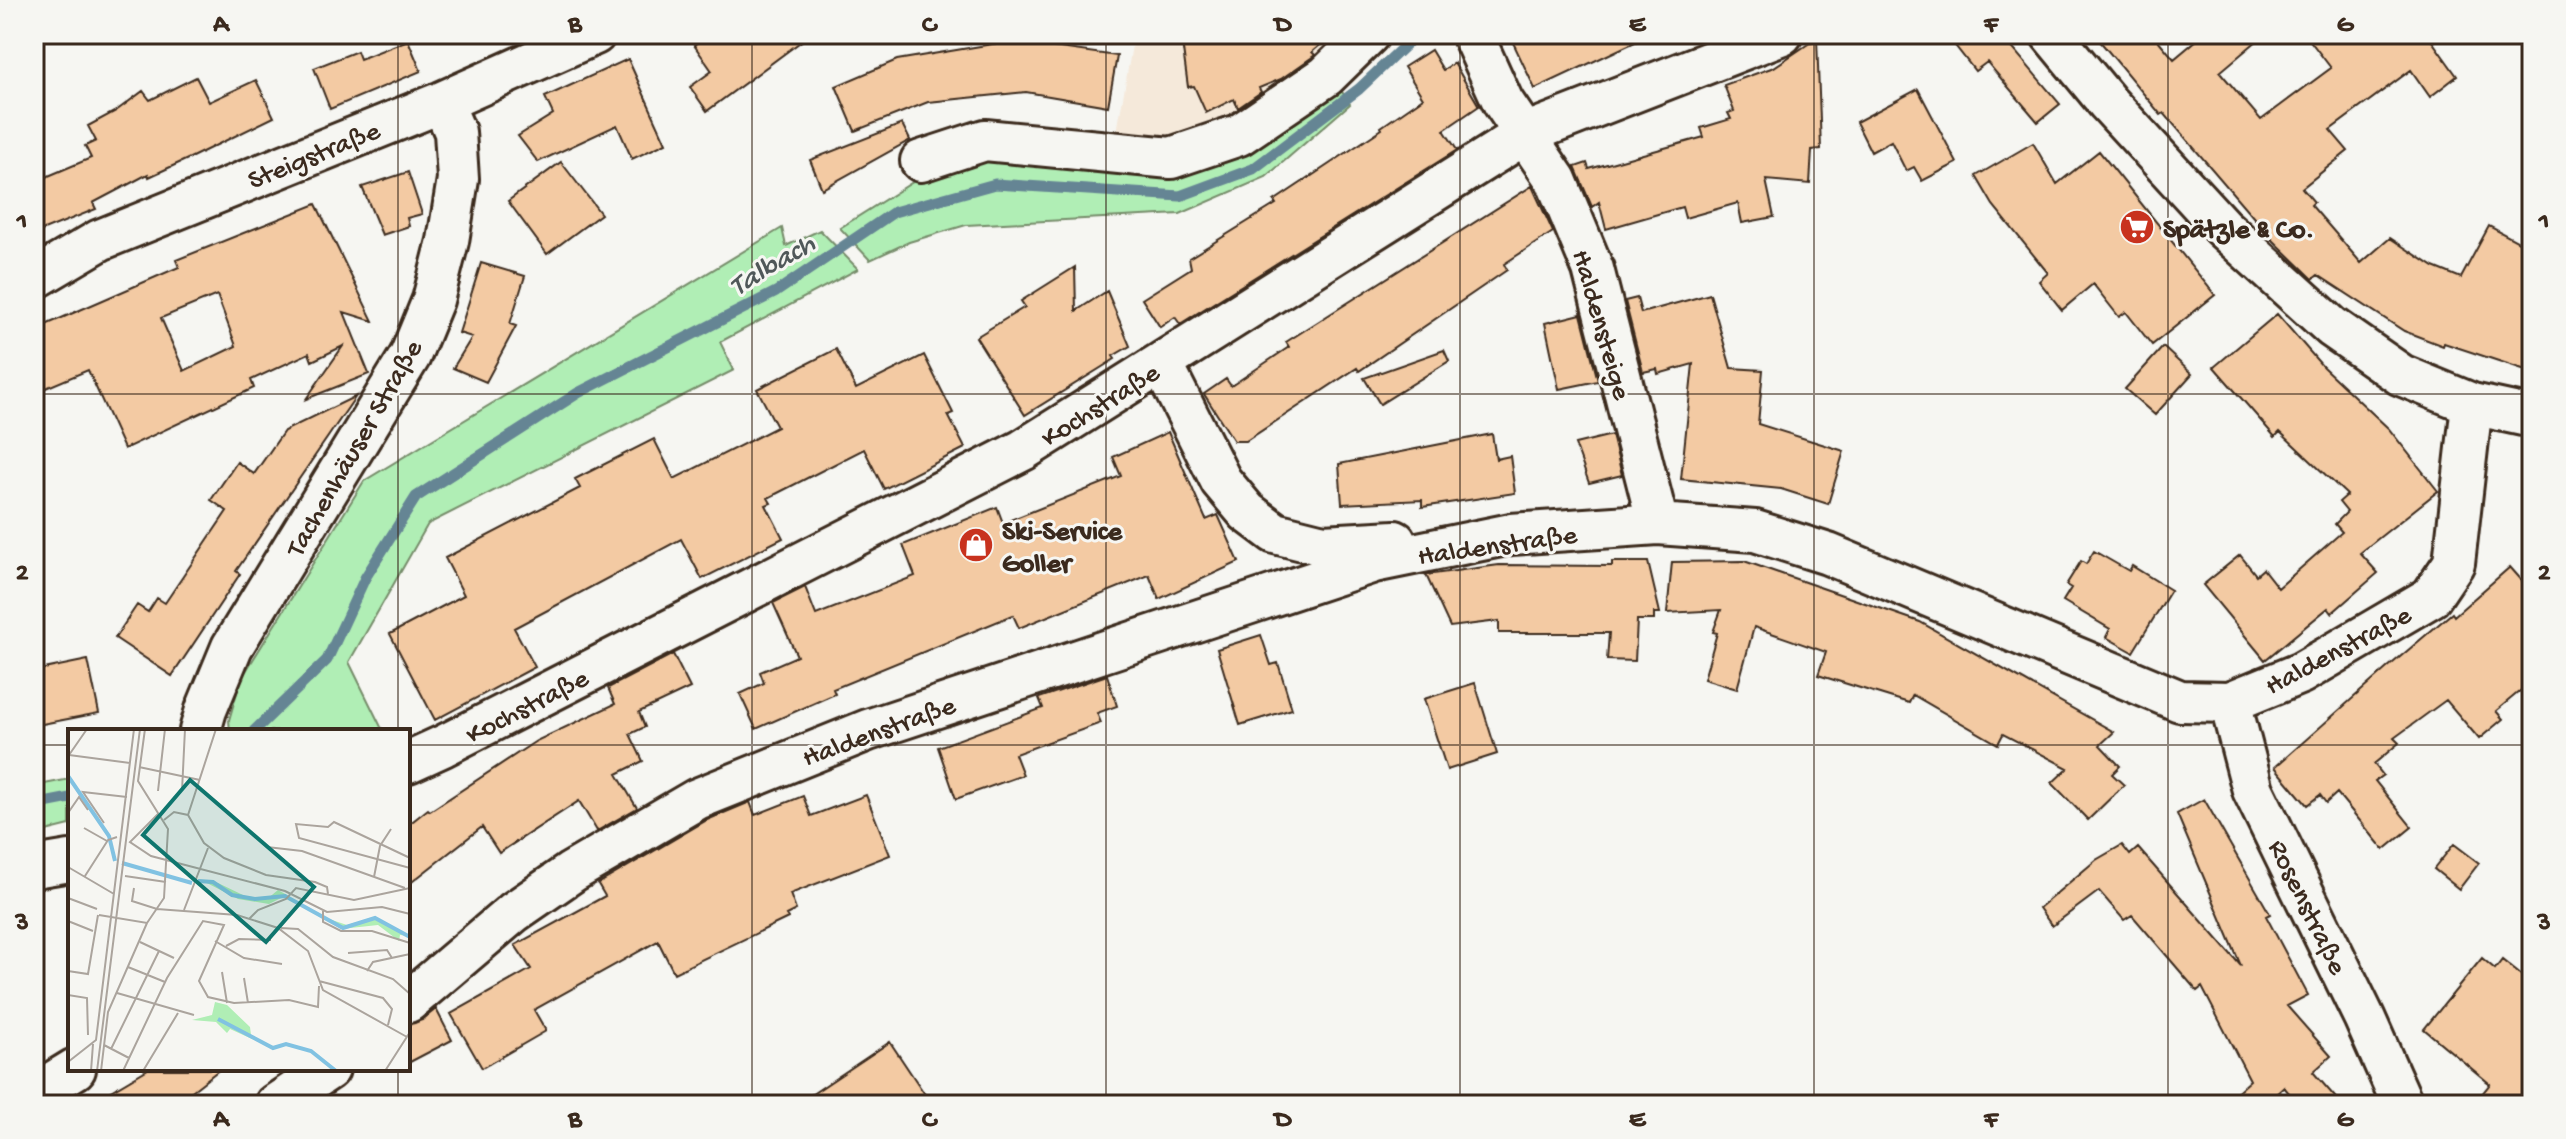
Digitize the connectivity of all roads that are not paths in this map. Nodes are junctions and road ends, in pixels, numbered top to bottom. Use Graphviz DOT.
graph roads {
  1 [pos="595,34"];
  2 [pos="1369,34"];
  3 [pos="1472,34"];
  4 [pos="1782,34"];
  5 [pos="2051,34"];
  6 [pos="442,102"];
  7 [pos="1525,134"];
  8 [pos="921,161"];
  9 [pos="34,279"];
  10 [pos="1162,364"];
  11 [pos="2472,404"];
  12 [pos="2532,417"];
  13 [pos="1658,524"];
  14 [pos="1511,534"];
  15 [pos="2230,702"];
  16 [pos="203,721"];
  17 [pos="410,761"];
  18 [pos="68,861"];
  19 [pos="34,867"];
  20 [pos="410,1000"];
  21 [pos="72,1071"];
  22 [pos="326,1071"];
  23 [pos="34,1094"];
  24 [pos="275,1105"];
  25 [pos="2403,1105"];
  1 -- 6 [label="street, Steigstraße"];
  2 -- 8 [label="street"];
  3 -- 7 [label="street, Haldensteige"];
  4 -- 7 [label="street, Kochstraße"];
  5 -- 11 [label="street"];
  6 -- 9 [label="street, Steigstraße"];
  6 -- 16 [label="street, Tachenhäuser Straße"];
  7 -- 10 [label="street, Kochstraße"];
  7 -- 13 [label="street, Haldensteige"];
  10 -- 14 [label="street"];
  10 -- 17 [label="street, Kochstraße"];
  11 -- 12 [label="street"];
  11 -- 15 [label="street, Haldenstraße"];
  13 -- 14 [label="street, Haldenstraße"];
  13 -- 15 [label="street, Haldenstraße"];
  14 -- 20 [label="street, Haldenstraße"];
  15 -- 25 [label="street, Rosenstraße"];
  18 -- 19 [label="street"];
  21 -- 23 [label="street"];
  22 -- 24 [label="street"];
}
